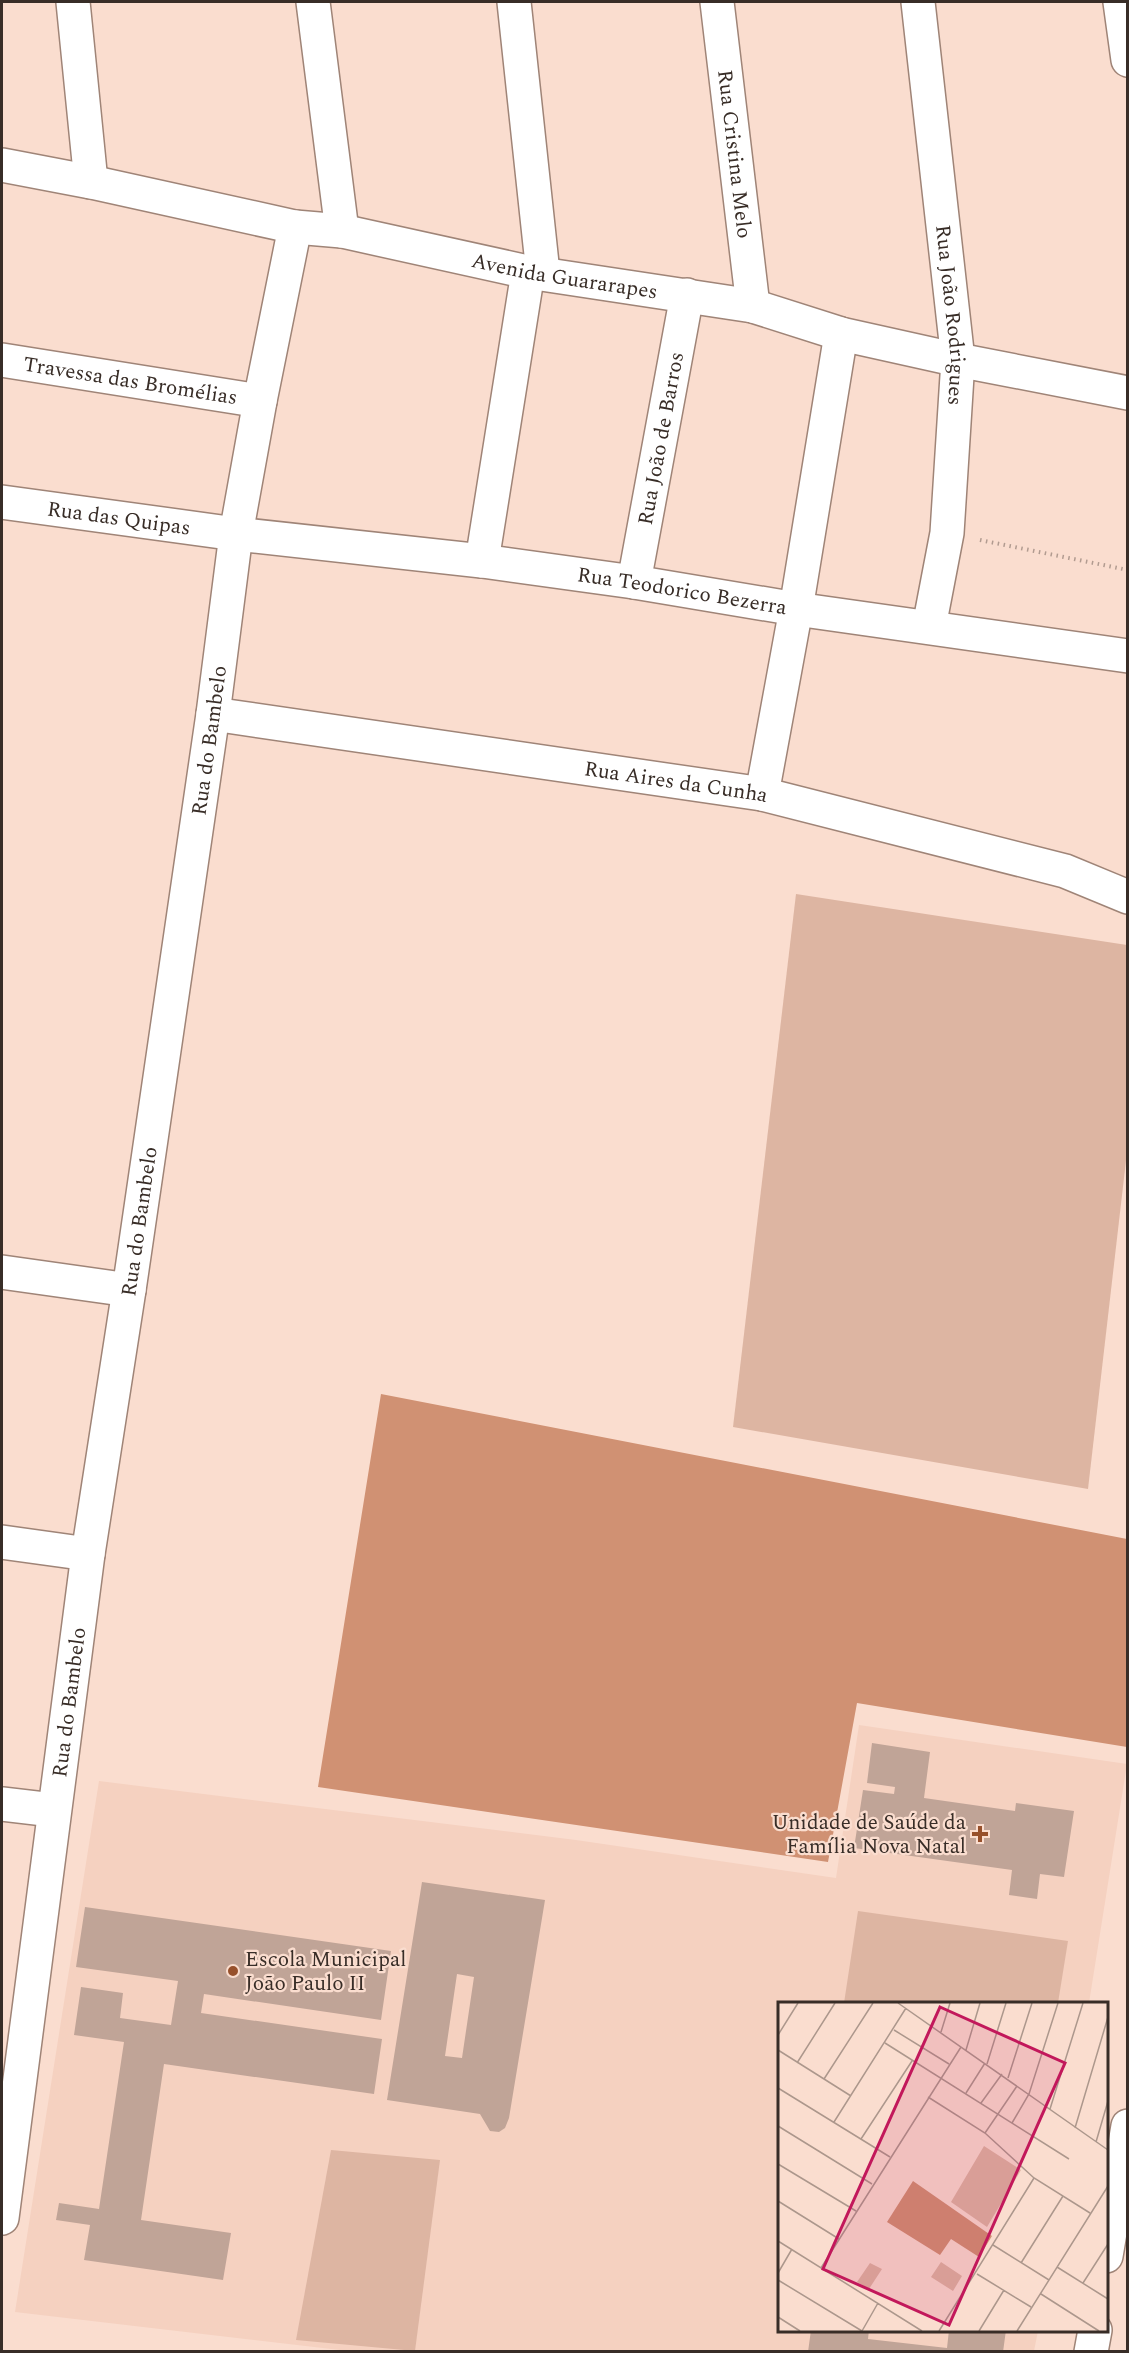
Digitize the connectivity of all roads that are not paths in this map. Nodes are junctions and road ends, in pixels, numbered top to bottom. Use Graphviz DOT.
graph roads {
  1 [pos="73,2"];
  2 [pos="313,2"];
  3 [pos="514,2"];
  4 [pos="717,2"];
  5 [pos="918,2"];
  6 [pos="1120,2"];
  7 [pos="1128,60"];
  8 [pos="2,165"];
  9 [pos="92,182"];
  10 [pos="295,227"];
  11 [pos="342,231"];
  12 [pos="536,273"];
  13 [pos="687,295"];
  14 [pos="753,306"];
  15 [pos="841,334"];
  16 [pos="2,360"];
  17 [pos="958,360"];
  18 [pos="1128,393"];
  19 [pos="260,401"];
  20 [pos="2,502"];
  21 [pos="236,534"];
  22 [pos="482,561"];
  23 [pos="634,582"];
  24 [pos="796,609"];
  25 [pos="929,627"];
  26 [pos="1128,656"];
  27 [pos="213,714"];
  28 [pos="762,794"];
  29 [pos="1128,897"];
  30 [pos="2,1272"];
  31 [pos="129,1290"];
  32 [pos="2,1542"];
  33 [pos="88,1554"];
  34 [pos="2,1804"];
  35 [pos="53,1810"];
  36 [pos="10,2073"];
  37 [pos="1128,2126"];
  38 [pos="2,2218"];
  39 [pos="1108,2250"];
  40 [pos="1095,2332"];
  41 [pos="1091,2352"];
  1 -- 9 [label="street"];
  2 -- 11 [label="street"];
  3 -- 12 [label="street"];
  4 -- 14 [label="street, Rua Cristina Melo"];
  5 -- 17 [label="street, Rua João Rodrigues"];
  6 -- 7 [label="street"];
  8 -- 9 [label="street, Avenida Guararapes"];
  9 -- 10 [label="street, Avenida Guararapes"];
  10 -- 11 [label="street, Avenida Guararapes"];
  10 -- 19 [label="street, Rua do Bambelo"];
  11 -- 12 [label="street, Avenida Guararapes"];
  12 -- 13 [label="street, Avenida Guararapes"];
  12 -- 22 [label="street"];
  13 -- 14 [label="street, Avenida Guararapes"];
  13 -- 23 [label="street, Rua João de Barros"];
  14 -- 15 [label="street, Avenida Guararapes"];
  15 -- 17 [label="street, Avenida Guararapes"];
  15 -- 24 [label="street"];
  16 -- 19 [label="street, Travessa das Bromélias"];
  17 -- 18 [label="street, Avenida Guararapes"];
  17 -- 25 [label="street, Rua João Rodrigues"];
  19 -- 21 [label="street, Rua do Bambelo"];
  20 -- 21 [label="street, Rua das Quipas"];
  21 -- 22 [label="street, Rua Teodorico Bezerra"];
  21 -- 27 [label="street, Rua do Bambelo"];
  22 -- 23 [label="street, Rua Teodorico Bezerra"];
  23 -- 24 [label="street, Rua Teodorico Bezerra"];
  24 -- 25 [label="street, Rua Teodorico Bezerra"];
  24 -- 28 [label="street"];
  25 -- 26 [label="street, Rua Teodorico Bezerra"];
  27 -- 28 [label="street, Rua Aires da Cunha"];
  27 -- 31 [label="street, Rua do Bambelo"];
  28 -- 29 [label="street, Rua Aires da Cunha"];
  30 -- 31 [label="street"];
  31 -- 33 [label="street, Rua do Bambelo"];
  32 -- 33 [label="street"];
  33 -- 35 [label="street, Rua do Bambelo"];
  34 -- 35 [label="street"];
  35 -- 36 [label="street, Rua do Bambelo"];
  36 -- 38 [label="street, Rua do Bambelo"];
  37 -- 39 [label="street"];
  40 -- 41 [label="street"];
}
